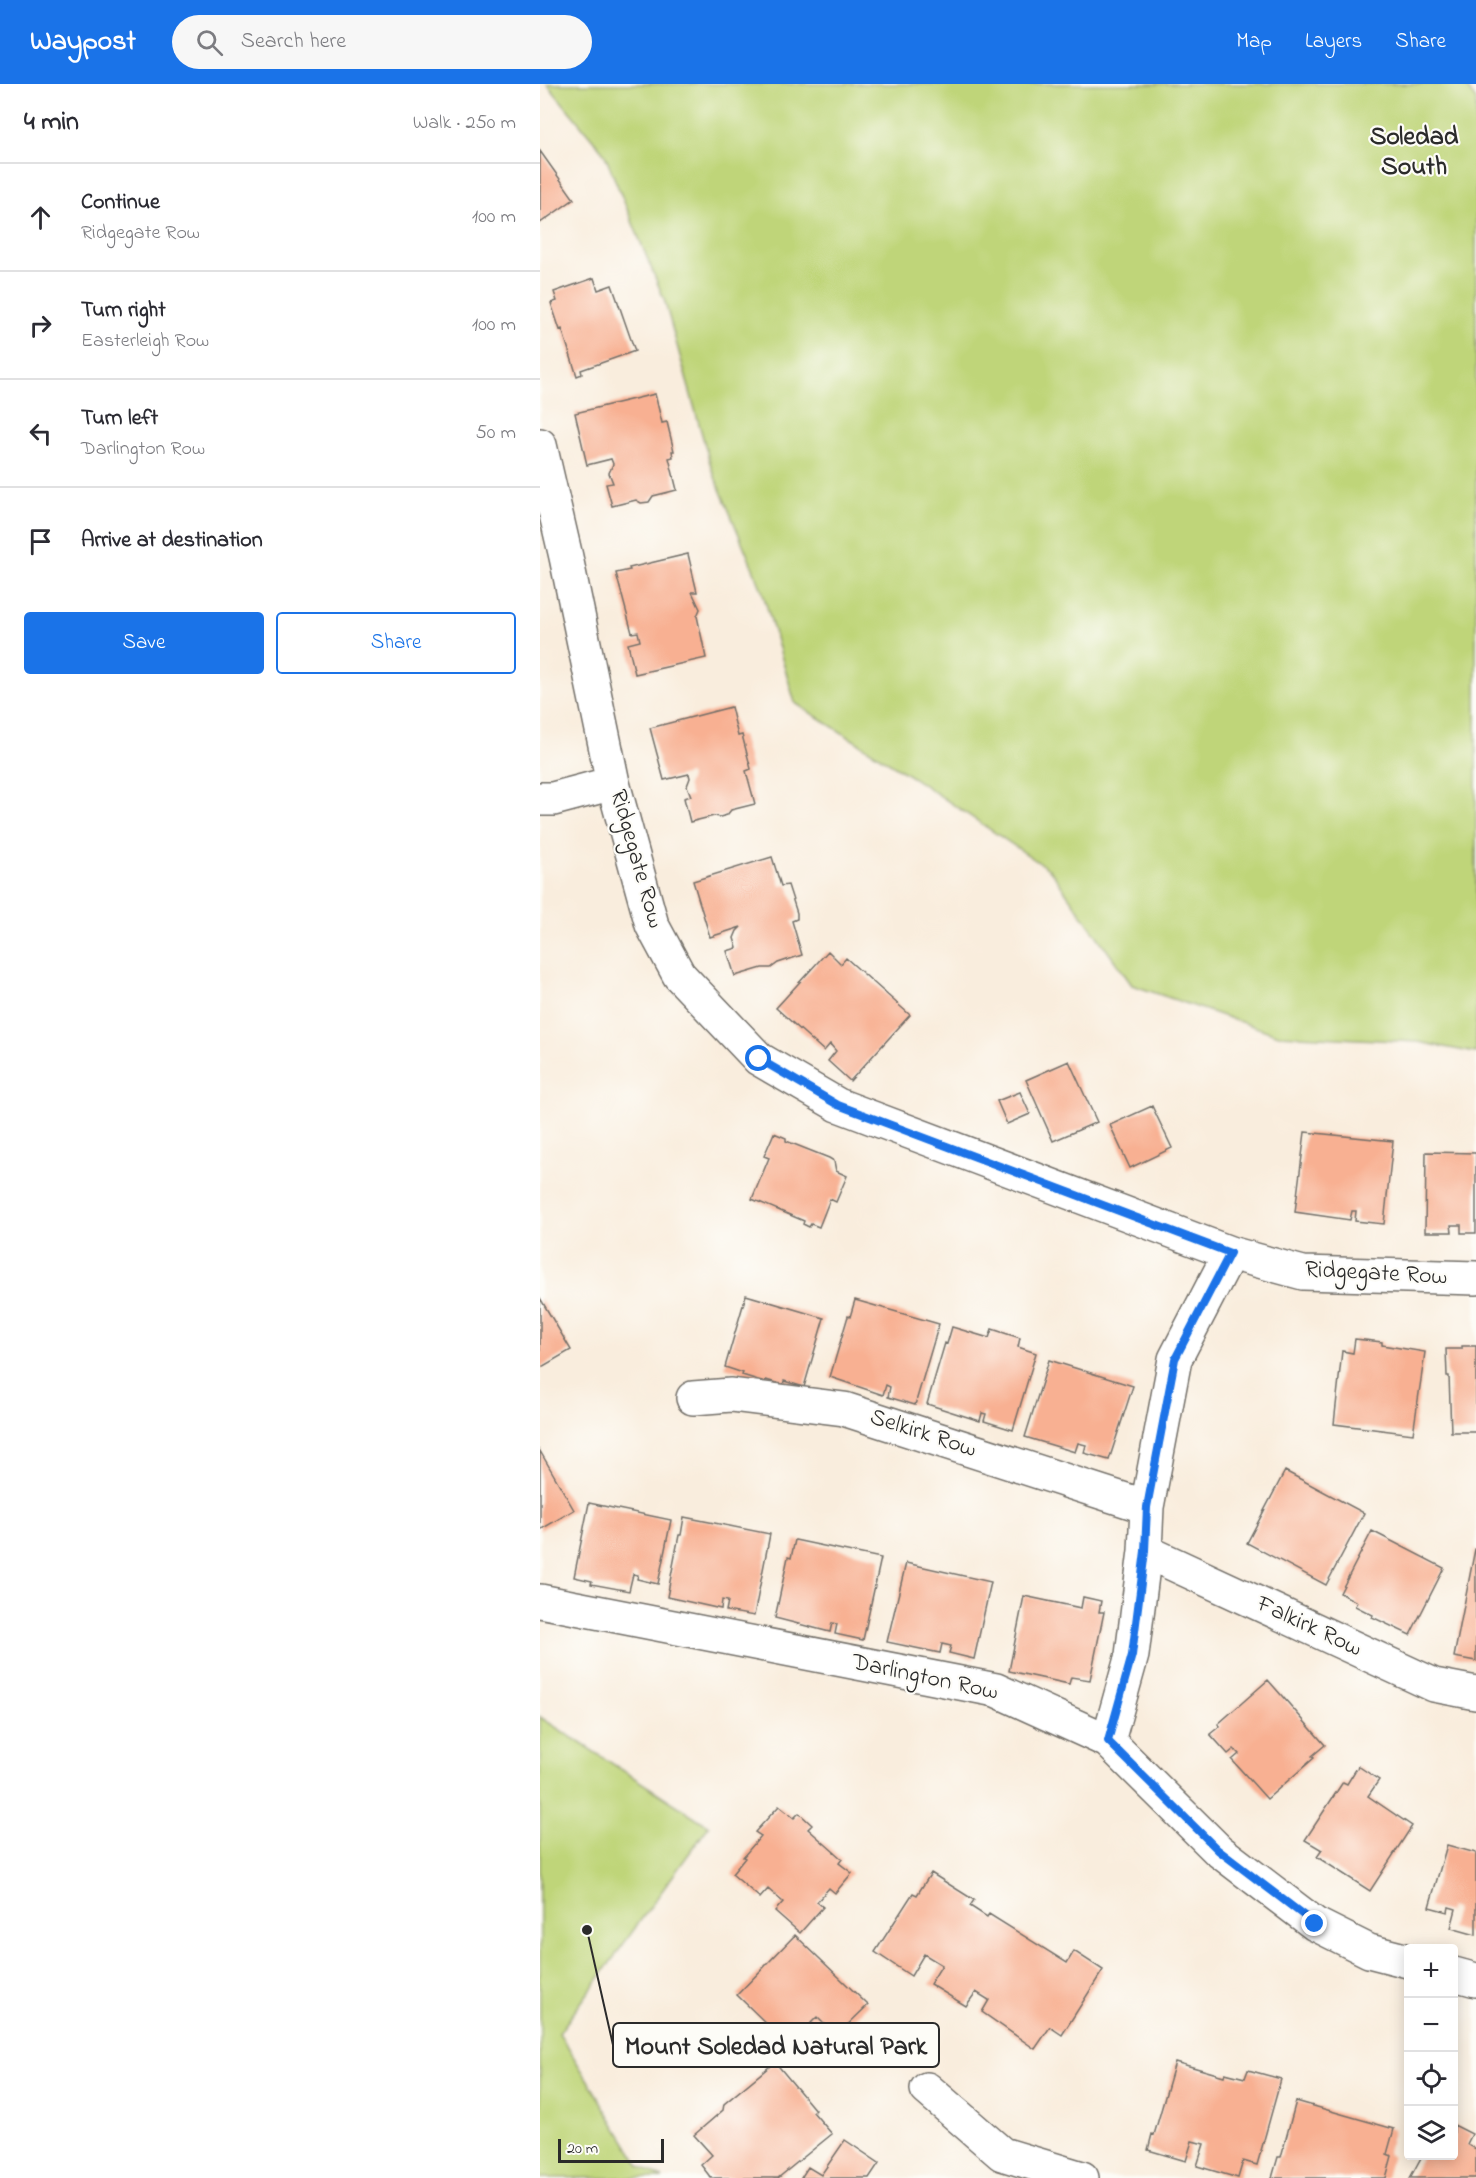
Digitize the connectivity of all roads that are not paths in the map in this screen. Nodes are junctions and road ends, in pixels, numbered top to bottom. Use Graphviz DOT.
graph roads {
  1 [pos="540,445"];
  2 [pos="553,556"];
  3 [pos="614,783"];
  4 [pos="540,799"];
  5 [pos="1230,1253"];
  6 [pos="1476,1278"];
  7 [pos="693,1398"];
  8 [pos="1147,1507"];
  9 [pos="1145,1551"];
  10 [pos="540,1601"];
  11 [pos="1476,1693"];
  12 [pos="1108,1741"];
  13 [pos="1404,1960"];
  14 [pos="1458,1975"];
  15 [pos="1476,1980"];
  16 [pos="927,2089"];
  17 [pos="1082,2178"];
  1 -- 2 [label="street, Ridgegate Row"];
  2 -- 3 [label="street, Ridgegate Row"];
  3 -- 4 [label="street"];
  3 -- 5 [label="street, Ridgegate Row"];
  5 -- 6 [label="street, Ridgegate Row"];
  5 -- 8 [label="street"];
  7 -- 8 [label="street, Selkirk Row"];
  8 -- 9 [label="street"];
  9 -- 11 [label="street, Falkirk Row"];
  9 -- 12 [label="street"];
  10 -- 12 [label="street, Darlington Row"];
  12 -- 13 [label="street, Darlington Row"];
  14 -- 15 [label="street"];
  16 -- 17 [label="street"];
}
